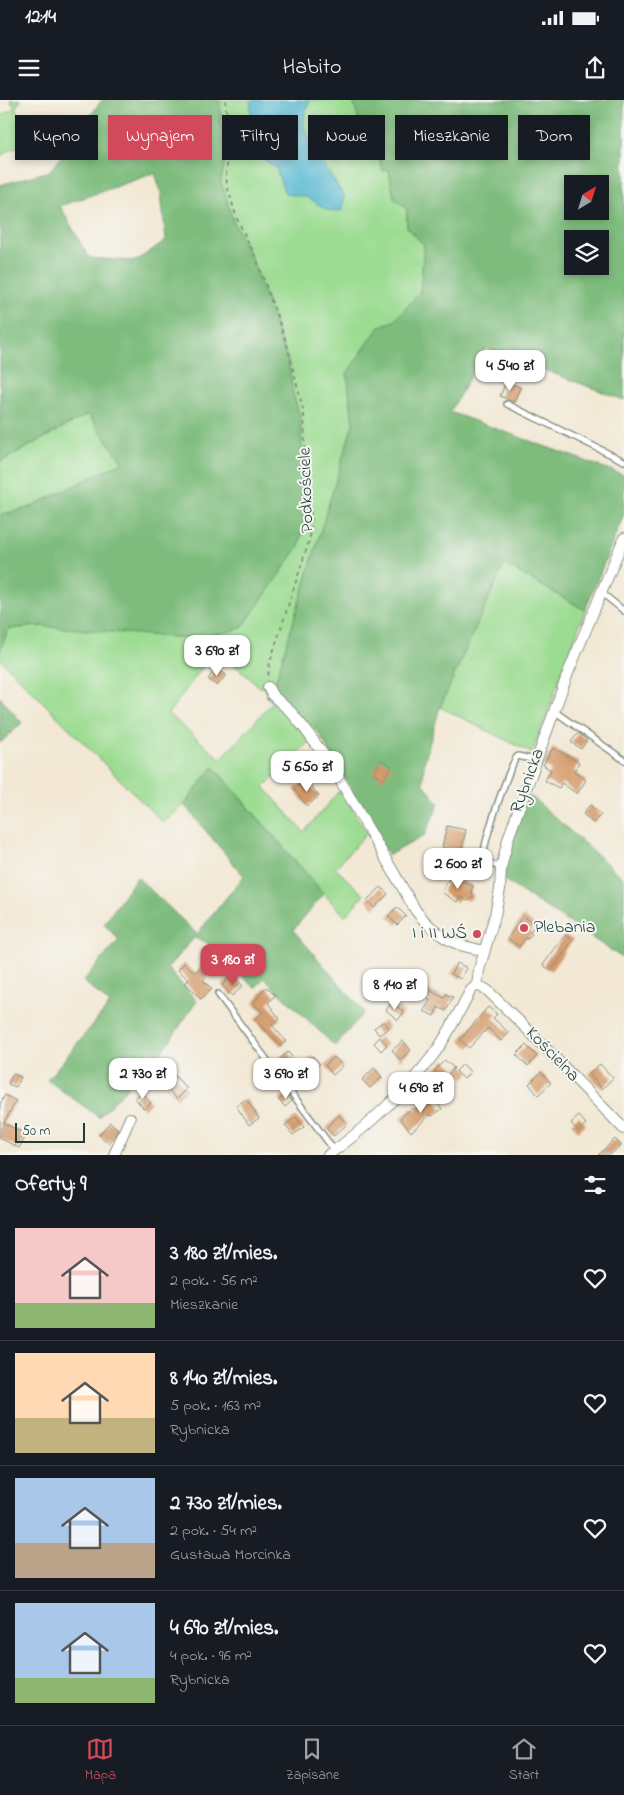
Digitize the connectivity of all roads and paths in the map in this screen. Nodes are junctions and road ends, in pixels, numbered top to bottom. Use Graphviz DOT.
graph roads {
  1 [pos="225,100"];
  2 [pos="508,404"];
  3 [pos="624,461"];
  4 [pos="624,538"];
  5 [pos="601,593"];
  6 [pos="624,611"];
  7 [pos="268,687"];
  8 [pos="554,711"];
  9 [pos="535,760"];
  10 [pos="624,760"];
  11 [pos="501,868"];
  12 [pos="484,951"];
  13 [pos="478,985"];
  14 [pos="218,994"];
  15 [pos="130,1118"];
  16 [pos="624,1129"];
  17 [pos="333,1154"];
  18 [pos="114,1155"];
  1 -- 7 [label="path, Podkościele"];
  2 -- 3 [label="lane"];
  4 -- 5 [label="street, Rybnicka"];
  5 -- 6 [label="lane"];
  5 -- 8 [label="street, Rybnicka"];
  7 -- 12 [label="street"];
  8 -- 9 [label="street, Rybnicka"];
  8 -- 10 [label="lane"];
  9 -- 11 [label="street, Rybnicka"];
  9 -- 11 [label="lane"];
  11 -- 12 [label="street, Rybnicka"];
  12 -- 13 [label="street, Rybnicka"];
  13 -- 16 [label="street, Kościelna"];
  13 -- 17 [label="street, Rybnicka"];
  14 -- 17 [label="lane"];
  15 -- 18 [label="street"];
}
